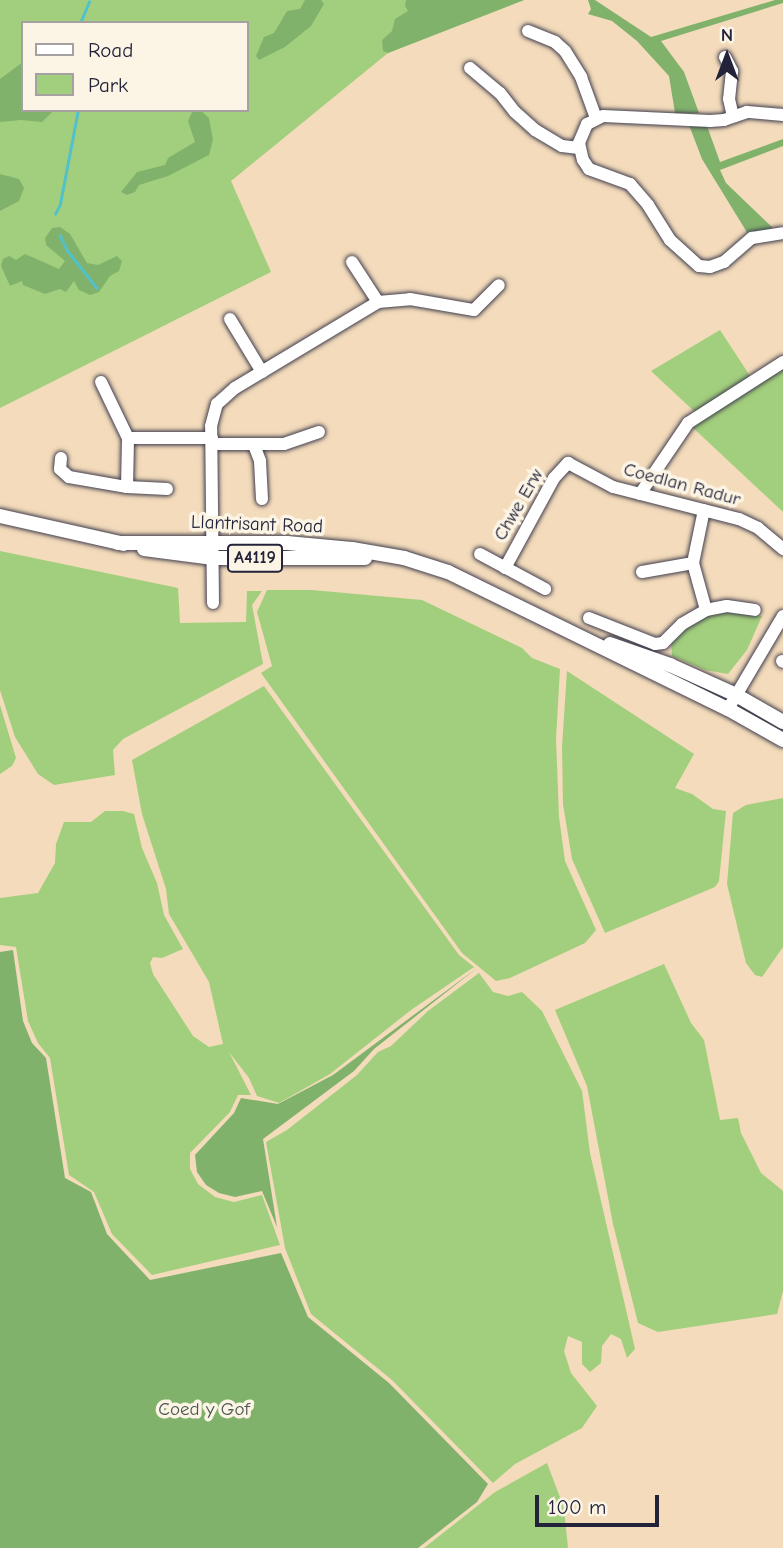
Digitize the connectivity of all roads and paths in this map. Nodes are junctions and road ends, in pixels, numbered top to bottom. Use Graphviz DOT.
graph roads {
  1 [pos="528,31"];
  2 [pos="725,57"];
  3 [pos="470,68"];
  4 [pos="783,115"];
  5 [pos="733,116"];
  6 [pos="596,118"];
  7 [pos="579,148"];
  8 [pos="783,233"];
  9 [pos="352,262"];
  10 [pos="499,285"];
  11 [pos="378,302"];
  12 [pos="230,319"];
  13 [pos="783,362"];
  14 [pos="262,372"];
  15 [pos="101,382"];
  16 [pos="319,432"];
  17 [pos="128,438"];
  18 [pos="212,441"];
  19 [pos="254,445"];
  20 [pos="61,458"];
  21 [pos="569,463"];
  22 [pos="127,487"];
  23 [pos="167,489"];
  24 [pos="640,494"];
  25 [pos="262,499"];
  26 [pos="704,510"];
  27 [pos="0,516"];
  28 [pos="783,549"];
  29 [pos="213,550"];
  30 [pos="480,554"];
  31 [pos="693,563"];
  32 [pos="505,568"];
  33 [pos="642,572"];
  34 [pos="545,589"];
  35 [pos="213,603"];
  36 [pos="706,610"];
  37 [pos="755,610"];
  38 [pos="783,616"];
  39 [pos="589,618"];
  40 [pos="578,635"];
  41 [pos="736,695"];
  42 [pos="728,709"];
  43 [pos="783,722"];
  44 [pos="783,740"];
  1 -- 6 [label="street"];
  2 -- 5 [label="street"];
  3 -- 7 [label="street"];
  4 -- 5 [label="street"];
  5 -- 6 [label="street"];
  6 -- 7 [label="street"];
  7 -- 8 [label="street"];
  9 -- 11 [label="street"];
  10 -- 11 [label="street"];
  11 -- 14 [label="street"];
  12 -- 14 [label="street"];
  13 -- 24 [label="street"];
  14 -- 18 [label="street"];
  15 -- 17 [label="street"];
  16 -- 19 [label="street"];
  17 -- 18 [label="street"];
  17 -- 22 [label="street"];
  18 -- 19 [label="street"];
  18 -- 29 [label="street"];
  19 -- 25 [label="street"];
  20 -- 22 [label="street"];
  21 -- 24 [label="street, Coedlan Radur"];
  21 -- 32 [label="street, Chwe Erw"];
  22 -- 23 [label="street"];
  24 -- 26 [label="street, Coedlan Radur"];
  26 -- 28 [label="street, Coedlan Radur"];
  26 -- 31 [label="street"];
  27 -- 29 [label="main road, Llantrisant Road / A4119"];
  29 -- 35 [label="street"];
  29 -- 40 [label="main road, Llantrisant Road / A4119"];
  30 -- 32 [label="street, Chwe Erw"];
  31 -- 33 [label="street"];
  31 -- 36 [label="street"];
  32 -- 34 [label="street, Chwe Erw"];
  36 -- 37 [label="street"];
  36 -- 39 [label="street"];
  38 -- 41 [label="street"];
  40 -- 41 [label="main road, Llantrisant Road / A4119"];
  40 -- 42 [label="main road, Llantrisant Road / A4119"];
  41 -- 42 [label="street"];
  41 -- 43 [label="main road, Llantrisant Road / A4119"];
  42 -- 44 [label="main road, Llantrisant Road / A4119"];
}
